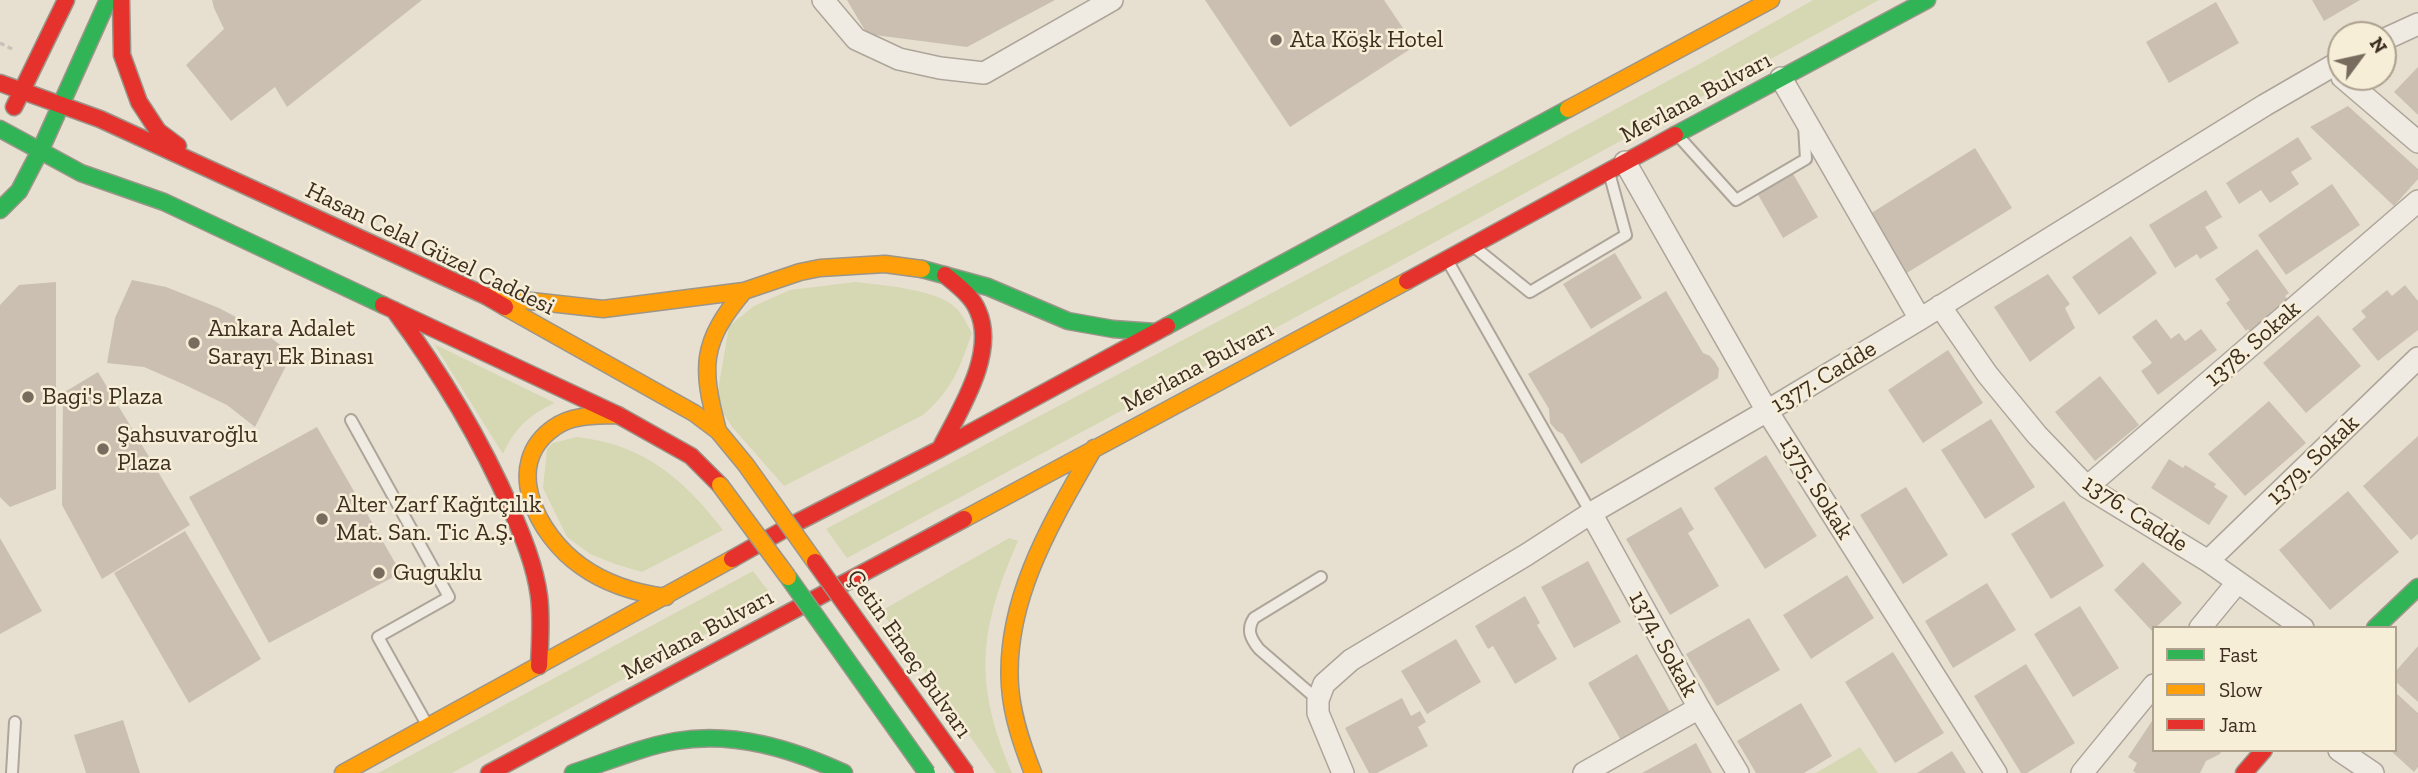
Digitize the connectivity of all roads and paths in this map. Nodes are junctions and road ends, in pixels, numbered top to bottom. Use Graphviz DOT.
graph roads {
  1 [pos="66,0"];
  2 [pos="108,0"];
  3 [pos="121,0"];
  4 [pos="823,0"];
  5 [pos="1112,0"];
  6 [pos="1771,0"];
  7 [pos="1927,0"];
  8 [pos="2418,24"];
  9 [pos="2397,34"];
  10 [pos="2327,77"];
  11 [pos="1781,78"];
  12 [pos="0,83"];
  13 [pos="21,90"];
  14 [pos="2361,91"];
  15 [pos="60,103"];
  16 [pos="1803,116"];
  17 [pos="1,131"];
  18 [pos="1676,134"];
  19 [pos="2418,142"];
  20 [pos="41,149"];
  21 [pos="1616,167"];
  22 [pos="209,169"];
  23 [pos="2418,201"];
  24 [pos="0,210"];
  25 [pos="1473,246"];
  26 [pos="1447,260"];
  27 [pos="944,274"];
  28 [pos="744,291"];
  29 [pos="486,296"];
  30 [pos="1940,306"];
  31 [pos="394,310"];
  32 [pos="1920,319"];
  33 [pos="1155,332"];
  34 [pos="2418,358"];
  35 [pos="1767,411"];
  36 [pos="618,415"];
  37 [pos="351,420"];
  38 [pos="718,431"];
  39 [pos="1094,448"];
  40 [pos="940,449"];
  41 [pos="2087,487"];
  42 [pos="1591,513"];
  43 [pos="815,562"];
  44 [pos="2208,562"];
  45 [pos="1321,577"];
  46 [pos="2237,583"];
  47 [pos="2418,587"];
  48 [pos="666,597"];
  49 [pos="2202,626"];
  50 [pos="2300,626"];
  51 [pos="2377,626"];
  52 [pos="539,666"];
  53 [pos="2152,687"];
  54 [pos="1318,700"];
  55 [pos="1699,708"];
  56 [pos="15,722"];
  57 [pos="428,726"];
  58 [pos="2262,752"];
  59 [pos="2342,752"];
  60 [pos="12,773"];
  61 [pos="343,773"];
  62 [pos="489,773"];
  63 [pos="573,773"];
  64 [pos="844,773"];
  65 [pos="927,773"];
  66 [pos="966,773"];
  67 [pos="1033,773"];
  68 [pos="1343,773"];
  69 [pos="1584,773"];
  70 [pos="1738,773"];
  71 [pos="1996,773"];
  72 [pos="2082,773"];
  73 [pos="2244,773"];
  74 [pos="2373,773"];
  1 -- 13 [label="main road"];
  2 -- 15 [label="main road"];
  3 -- 22 [label="main road"];
  4 -- 5 [label="street"];
  6 -- 33 [label="main road, Mevlana Bulvarı"];
  7 -- 11 [label="main road, Mevlana Bulvarı"];
  8 -- 9 [label="street"];
  10 -- 30 [label="street, 1377. Cadde"];
  11 -- 16 [label="street"];
  11 -- 18 [label="main road, Mevlana Bulvarı"];
  12 -- 13 [label="main road, Hasan Celal Güzel Caddesi"];
  13 -- 15 [label="main road, Hasan Celal Güzel Caddesi"];
  13 -- 17 [label="main road"];
  14 -- 19 [label="street"];
  15 -- 20 [label="main road"];
  15 -- 22 [label="main road, Hasan Celal Güzel Caddesi"];
  16 -- 18 [label="lane"];
  16 -- 32 [label="street"];
  17 -- 20 [label="main road"];
  18 -- 21 [label="main road, Mevlana Bulvarı"];
  20 -- 24 [label="main road"];
  20 -- 31 [label="main road"];
  21 -- 25 [label="main road, Mevlana Bulvarı"];
  21 -- 25 [label="lane"];
  21 -- 35 [label="street, 1375. Sokak"];
  22 -- 29 [label="main road, Hasan Celal Güzel Caddesi"];
  23 -- 41 [label="street, 1378. Sokak"];
  25 -- 26 [label="main road, Mevlana Bulvarı"];
  26 -- 39 [label="main road, Mevlana Bulvarı"];
  26 -- 42 [label="lane"];
  27 -- 28 [label="main road"];
  27 -- 33 [label="main road"];
  27 -- 40 [label="main road"];
  28 -- 29 [label="main road"];
  28 -- 38 [label="main road"];
  29 -- 38 [label="main road, Hasan Celal Güzel Caddesi"];
  30 -- 32 [label="street, 1377. Cadde"];
  30 -- 41 [label="street, 1376. Cadde"];
  31 -- 36 [label="main road"];
  31 -- 52 [label="main road"];
  32 -- 35 [label="street, 1377. Cadde"];
  33 -- 40 [label="main road, Mevlana Bulvarı"];
  34 -- 44 [label="street, 1379. Sokak"];
  35 -- 42 [label="street, 1377. Cadde"];
  35 -- 71 [label="street, 1375. Sokak"];
  36 -- 48 [label="main road"];
  36 -- 65 [label="main road, bridge"];
  37 -- 57 [label="lane"];
  38 -- 43 [label="main road, Hasan Celal Güzel Caddesi, bridge"];
  39 -- 62 [label="main road, Mevlana Bulvarı"];
  39 -- 67 [label="main road"];
  40 -- 48 [label="main road, Mevlana Bulvarı"];
  41 -- 44 [label="street, 1376. Cadde"];
  42 -- 54 [label="street, 1377. Cadde"];
  42 -- 55 [label="street, 1374. Sokak"];
  43 -- 66 [label="main road, Çetin Emeç Bulvarı, bridge"];
  44 -- 46 [label="street, 1376. Cadde"];
  45 -- 54 [label="lane"];
  46 -- 49 [label="street"];
  46 -- 50 [label="street, 1376. Cadde"];
  47 -- 51 [label="main road"];
  48 -- 52 [label="main road, Mevlana Bulvarı"];
  52 -- 57 [label="main road, Mevlana Bulvarı"];
  53 -- 72 [label="street"];
  54 -- 68 [label="street"];
  55 -- 69 [label="street"];
  55 -- 70 [label="street, 1374. Sokak"];
  56 -- 60 [label="lane"];
  57 -- 61 [label="main road, Mevlana Bulvarı"];
  58 -- 73 [label="main road"];
  59 -- 74 [label="street"];
  63 -- 64 [label="main road"];
}
